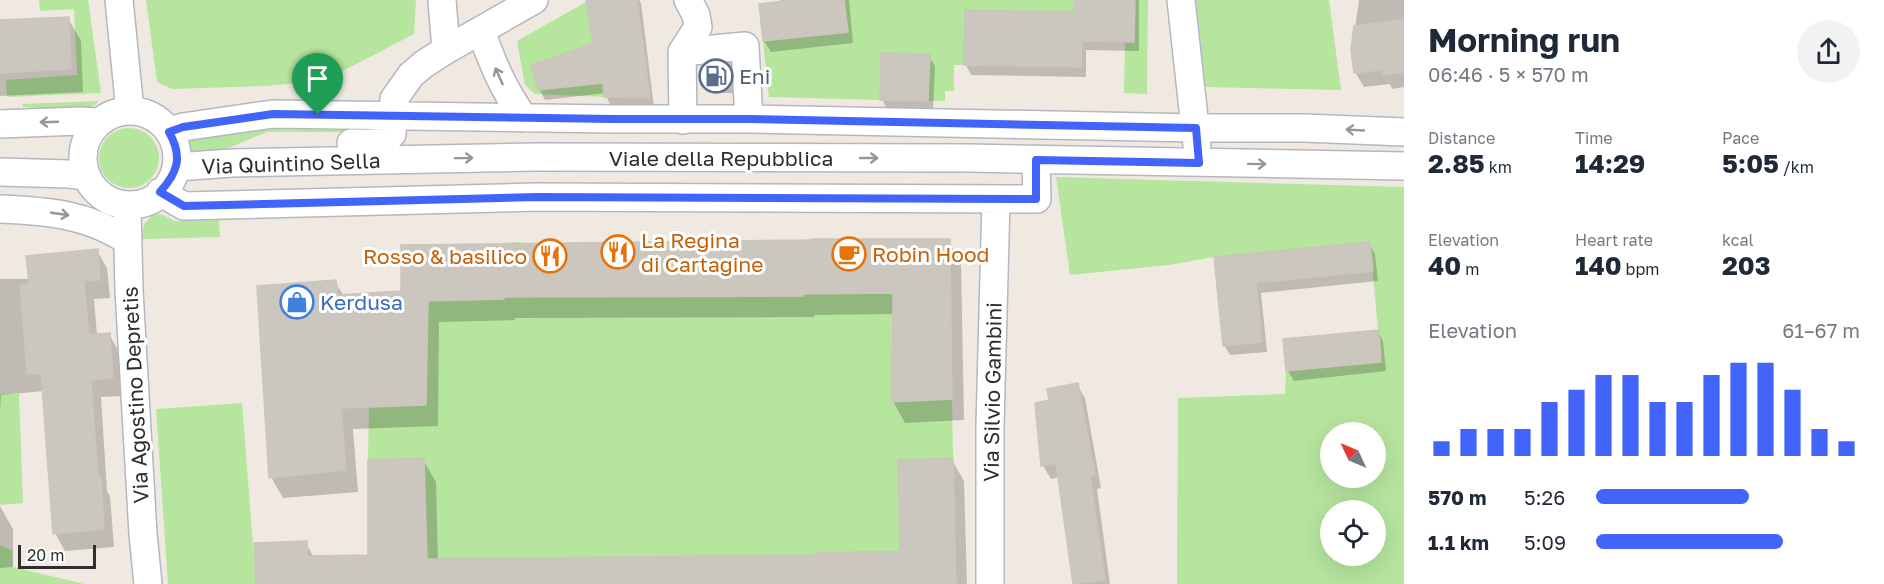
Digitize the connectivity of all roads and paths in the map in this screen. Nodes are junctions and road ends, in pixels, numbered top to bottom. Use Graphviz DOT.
graph roads {
  1 [pos="119,0"];
  2 [pos="442,0"];
  3 [pos="534,0"];
  4 [pos="688,0"];
  5 [pos="1181,0"];
  6 [pos="481,31"];
  7 [pos="446,50"];
  8 [pos="682,52"];
  9 [pos="130,111"];
  10 [pos="393,116"];
  11 [pos="524,118"];
  12 [pos="749,119"];
  13 [pos="683,120"];
  14 [pos="98,122"];
  15 [pos="0,124"];
  16 [pos="1196,128"];
  17 [pos="169,132"];
  18 [pos="1404,132"];
  19 [pos="406,159"];
  20 [pos="1036,160"];
  21 [pos="231,163"];
  22 [pos="1199,163"];
  23 [pos="1404,166"];
  24 [pos="177,167"];
  25 [pos="0,172"];
  26 [pos="87,176"];
  27 [pos="160,192"];
  28 [pos="996,200"];
  29 [pos="127,206"];
  30 [pos="0,209"];
  31 [pos="127,240"];
  32 [pos="148,584"];
  33 [pos="990,584"];
  1 -- 9 [label="street"];
  2 -- 7 [label="street"];
  3 -- 6 [label="street"];
  4 -- 8 [label="street"];
  5 -- 16 [label="street"];
  6 -- 7 [label="street"];
  11 -- 6 [label="street, one-way"];
  7 -- 10 [label="street"];
  8 -- 12 [label="street"];
  8 -- 13 [label="street"];
  9 -- 14 [label="street"];
  9 -- 17 [label="street"];
  10 -- 11 [label="street, Viale della Repubblica"];
  10 -- 17 [label="street, Via Quintino Sella"];
  10 -- 21 [label="street"];
  11 -- 13 [label="street, Viale della Repubblica"];
  12 -- 13 [label="street, Viale della Repubblica"];
  12 -- 16 [label="street, Viale della Repubblica"];
  14 -- 15 [label="street, one-way"];
  14 -- 26 [label="street"];
  18 -- 16 [label="street, Viale della Repubblica, one-way"];
  16 -- 22 [label="street"];
  17 -- 24 [label="street, Via Quintino Sella"];
  19 -- 20 [label="street, Viale della Repubblica, one-way"];
  19 -- 21 [label="street, Via Quintino Sella"];
  20 -- 22 [label="street, Viale della Repubblica"];
  20 -- 28 [label="street, Viale della Repubblica"];
  21 -- 24 [label="street, Via Quintino Sella"];
  22 -- 23 [label="street, Viale della Repubblica, one-way"];
  24 -- 27 [label="street, Via Quintino Sella"];
  25 -- 26 [label="street"];
  26 -- 29 [label="street"];
  27 -- 28 [label="street, Viale della Repubblica"];
  27 -- 29 [label="street"];
  28 -- 33 [label="street, Via Silvio Gambini"];
  29 -- 31 [label="street, Via Agostino Depretis"];
  30 -- 31 [label="street, one-way"];
  31 -- 32 [label="street, Via Agostino Depretis"];
}
